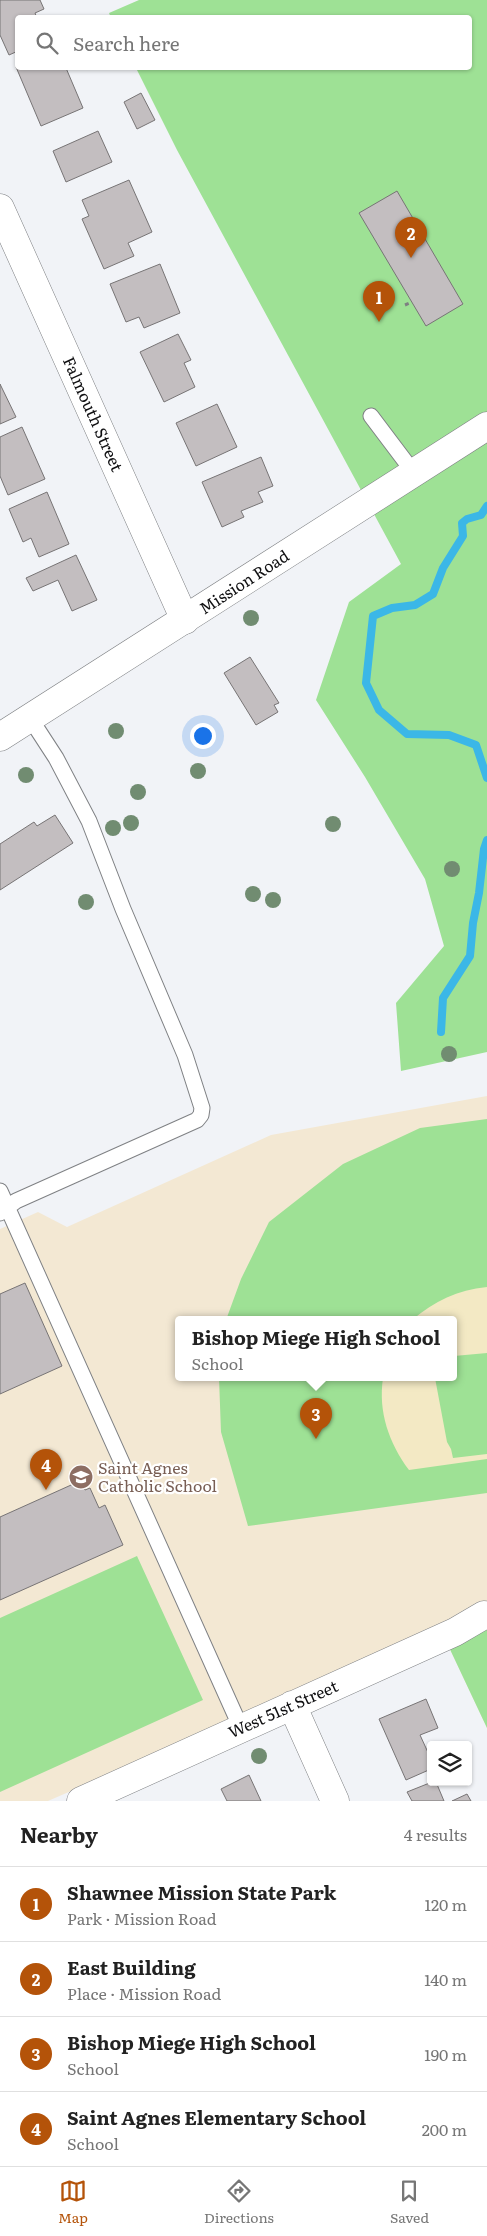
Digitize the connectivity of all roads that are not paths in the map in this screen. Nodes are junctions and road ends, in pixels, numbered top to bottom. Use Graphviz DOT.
graph roads {
  1 [pos="0,208"];
  2 [pos="370,416"];
  3 [pos="487,426"];
  4 [pos="414,474"];
  5 [pos="185,620"];
  6 [pos="30,718"];
  7 [pos="0,737"];
  8 [pos="0,1191"];
  9 [pos="8,1207"];
  10 [pos="484,1615"];
  11 [pos="292,1705"];
  12 [pos="241,1728"];
  13 [pos="81,1801"];
  14 [pos="335,1801"];
  1 -- 5 [label="street, Falmouth Street"];
  2 -- 4 [label="lane"];
  3 -- 4 [label="street, Mission Road"];
  4 -- 5 [label="street, Mission Road"];
  5 -- 6 [label="street, Mission Road"];
  6 -- 7 [label="street, Mission Road"];
  6 -- 9 [label="lane"];
  8 -- 9 [label="lane"];
  9 -- 12 [label="lane"];
  10 -- 11 [label="street, West 51st Street"];
  11 -- 12 [label="street, West 51st Street"];
  11 -- 14 [label="street"];
  12 -- 13 [label="street, West 51st Street"];
}
